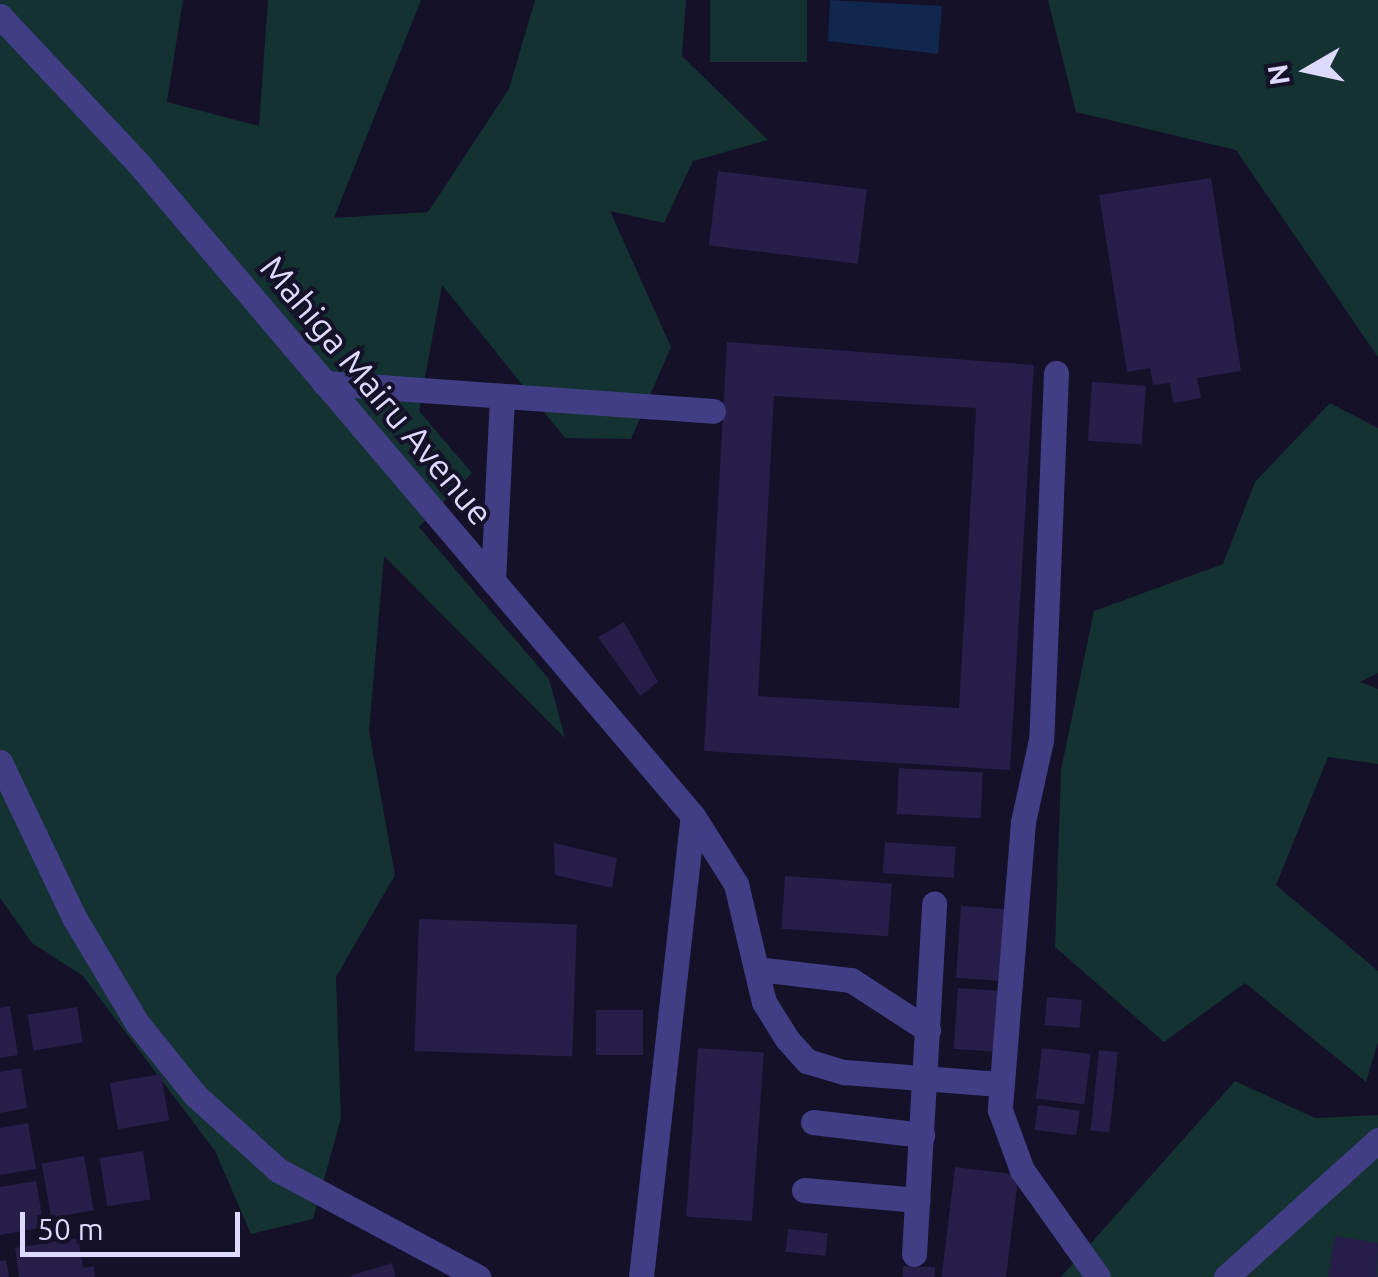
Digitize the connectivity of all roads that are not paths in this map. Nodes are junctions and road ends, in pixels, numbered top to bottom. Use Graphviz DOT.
graph roads {
  1 [pos="0,16"];
  2 [pos="1056,373"];
  3 [pos="324,383"];
  4 [pos="502,396"];
  5 [pos="713,411"];
  6 [pos="493,581"];
  7 [pos="0,762"];
  8 [pos="692,816"];
  9 [pos="934,904"];
  10 [pos="756,969"];
  11 [pos="928,1030"];
  12 [pos="925,1078"];
  13 [pos="1000,1084"];
  14 [pos="813,1122"];
  15 [pos="922,1135"];
  16 [pos="1378,1140"];
  17 [pos="804,1190"];
  18 [pos="918,1200"];
  19 [pos="914,1254"];
  20 [pos="475,1276"];
  21 [pos="641,1277"];
  22 [pos="1098,1277"];
  23 [pos="1226,1277"];
  1 -- 3 [label="street, Mahiga Mairu Avenue"];
  2 -- 13 [label="street"];
  3 -- 4 [label="street"];
  3 -- 6 [label="street, Mahiga Mairu Avenue"];
  4 -- 5 [label="street"];
  4 -- 6 [label="street"];
  6 -- 8 [label="street, Mahiga Mairu Avenue"];
  7 -- 20 [label="street"];
  8 -- 10 [label="street, Mahiga Mairu Avenue"];
  8 -- 21 [label="street"];
  9 -- 11 [label="street"];
  10 -- 11 [label="street"];
  10 -- 12 [label="street, Mahiga Mairu Avenue"];
  11 -- 12 [label="street"];
  12 -- 13 [label="street, Mahiga Mairu Avenue"];
  12 -- 15 [label="street"];
  13 -- 22 [label="street"];
  14 -- 15 [label="street"];
  15 -- 18 [label="street"];
  16 -- 23 [label="street"];
  17 -- 18 [label="street"];
  18 -- 19 [label="street"];
}
